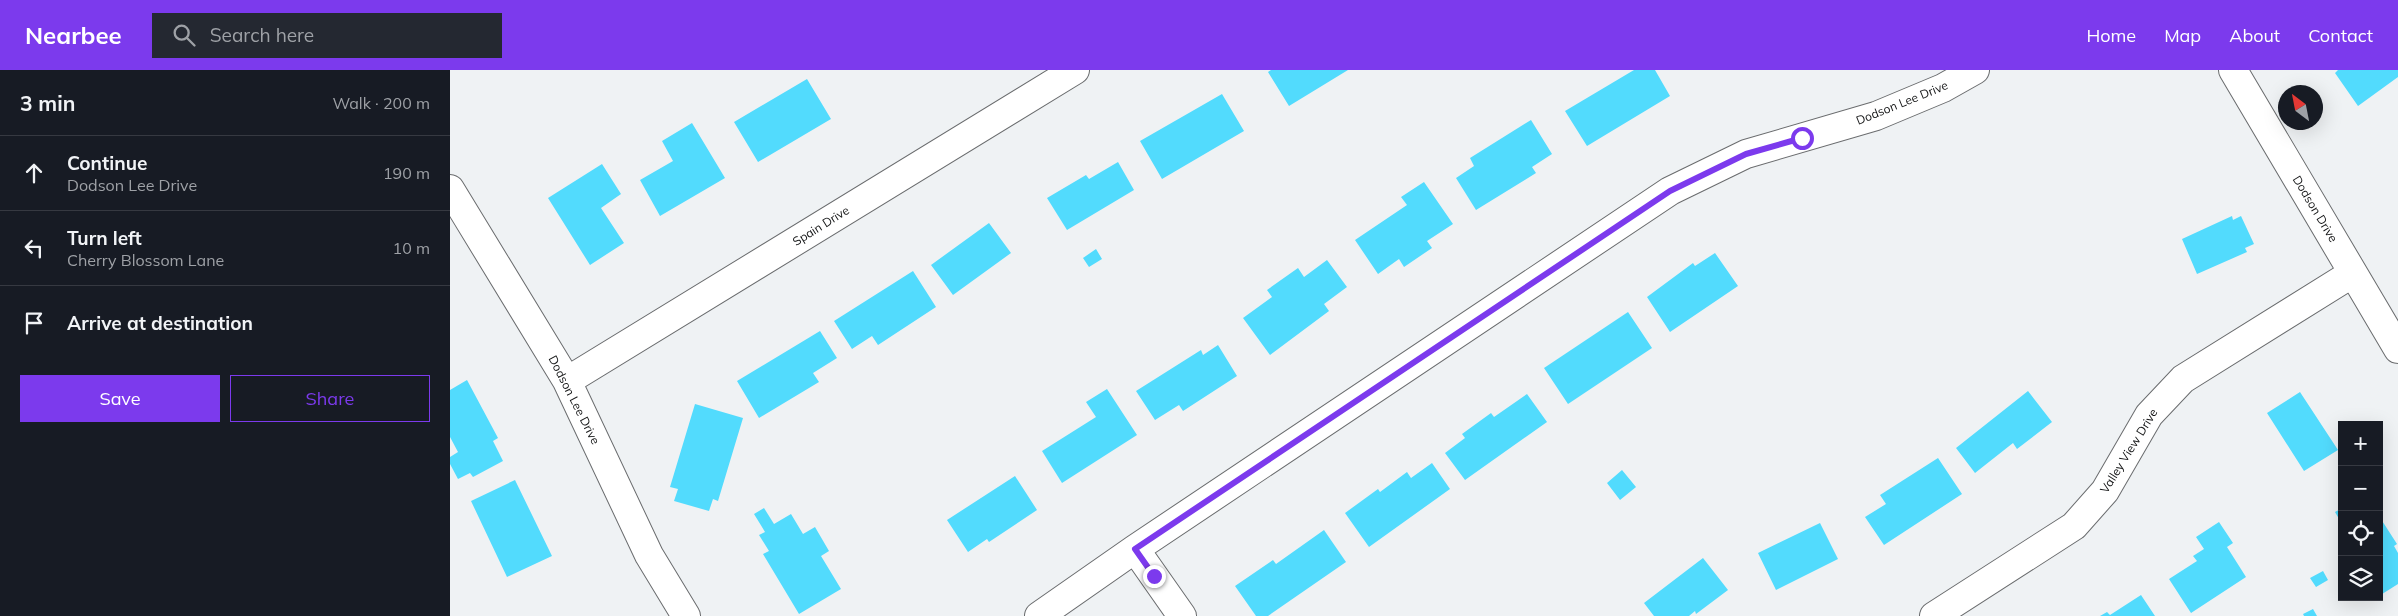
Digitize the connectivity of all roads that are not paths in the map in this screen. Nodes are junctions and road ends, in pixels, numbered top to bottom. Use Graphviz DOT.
graph roads {
  1 [pos="1075,70"];
  2 [pos="1974,70"];
  3 [pos="2234,71"];
  4 [pos="450,189"];
  5 [pos="2353,273"];
  6 [pos="2398,349"];
  7 [pos="567,381"];
  8 [pos="1135,549"];
  9 [pos="686,616"];
  10 [pos="1039,616"];
  11 [pos="1182,616"];
  12 [pos="1934,616"];
  1 -- 7 [label="street, Spain Drive"];
  2 -- 8 [label="street, Dodson Lee Drive"];
  3 -- 5 [label="street, Dodson Drive"];
  4 -- 7 [label="street, Dodson Lee Drive"];
  5 -- 6 [label="street, Dodson Drive"];
  5 -- 12 [label="street, Valley View Drive"];
  7 -- 9 [label="street, Dodson Lee Drive"];
  8 -- 10 [label="street, Dodson Lee Drive"];
  8 -- 11 [label="street"];
}
